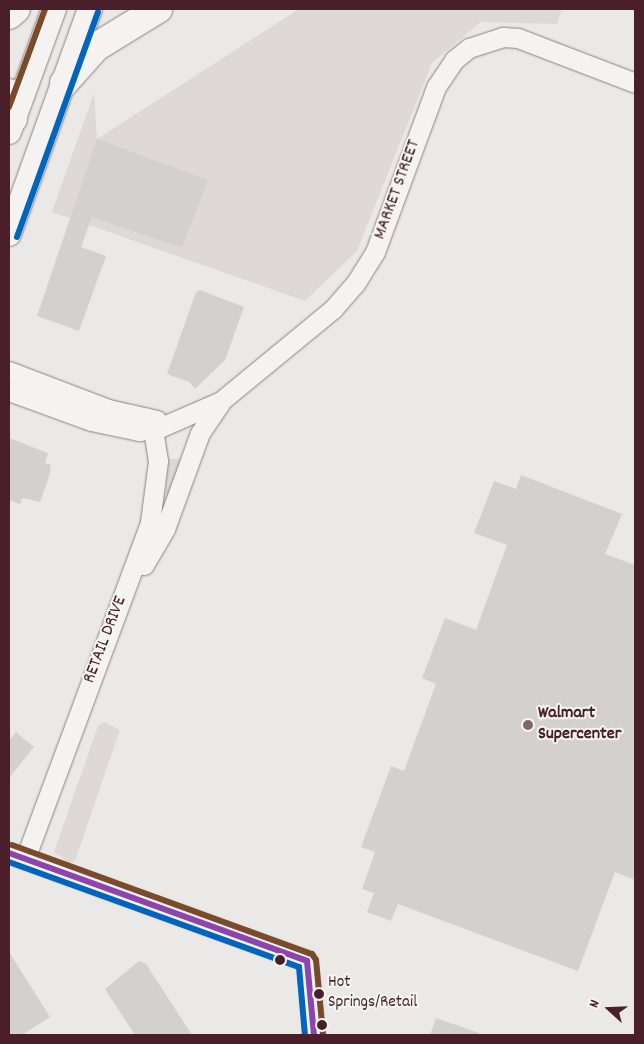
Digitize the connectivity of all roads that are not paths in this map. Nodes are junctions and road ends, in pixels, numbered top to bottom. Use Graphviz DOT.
graph roads {
  1 [pos="16,9"];
  2 [pos="54,9"];
  3 [pos="90,9"];
  4 [pos="158,9"];
  5 [pos="9,15"];
  6 [pos="64,83"];
  7 [pos="635,83"];
  8 [pos="10,115"];
  9 [pos="9,234"];
  10 [pos="9,372"];
  11 [pos="9,392"];
  12 [pos="221,401"];
  13 [pos="150,424"];
  14 [pos="127,585"];
  15 [pos="17,856"];
  16 [pos="314,1035"];
  1 -- 5 [label="highway"];
  2 -- 8 [label="main road"];
  3 -- 6 [label="main road"];
  4 -- 6 [label="highway"];
  6 -- 9 [label="main road"];
  7 -- 12 [label="street, MARKET STREET"];
  10 -- 13 [label="street, MARKET STREET"];
  11 -- 13 [label="street, MARKET STREET"];
  12 -- 13 [label="street, MARKET STREET"];
  12 -- 14 [label="street"];
  13 -- 14 [label="street, RETAIL DRIVE"];
  14 -- 15 [label="street, RETAIL DRIVE"];
  15 -- 16 [label="street, RETAIL DRIVE"];
}
